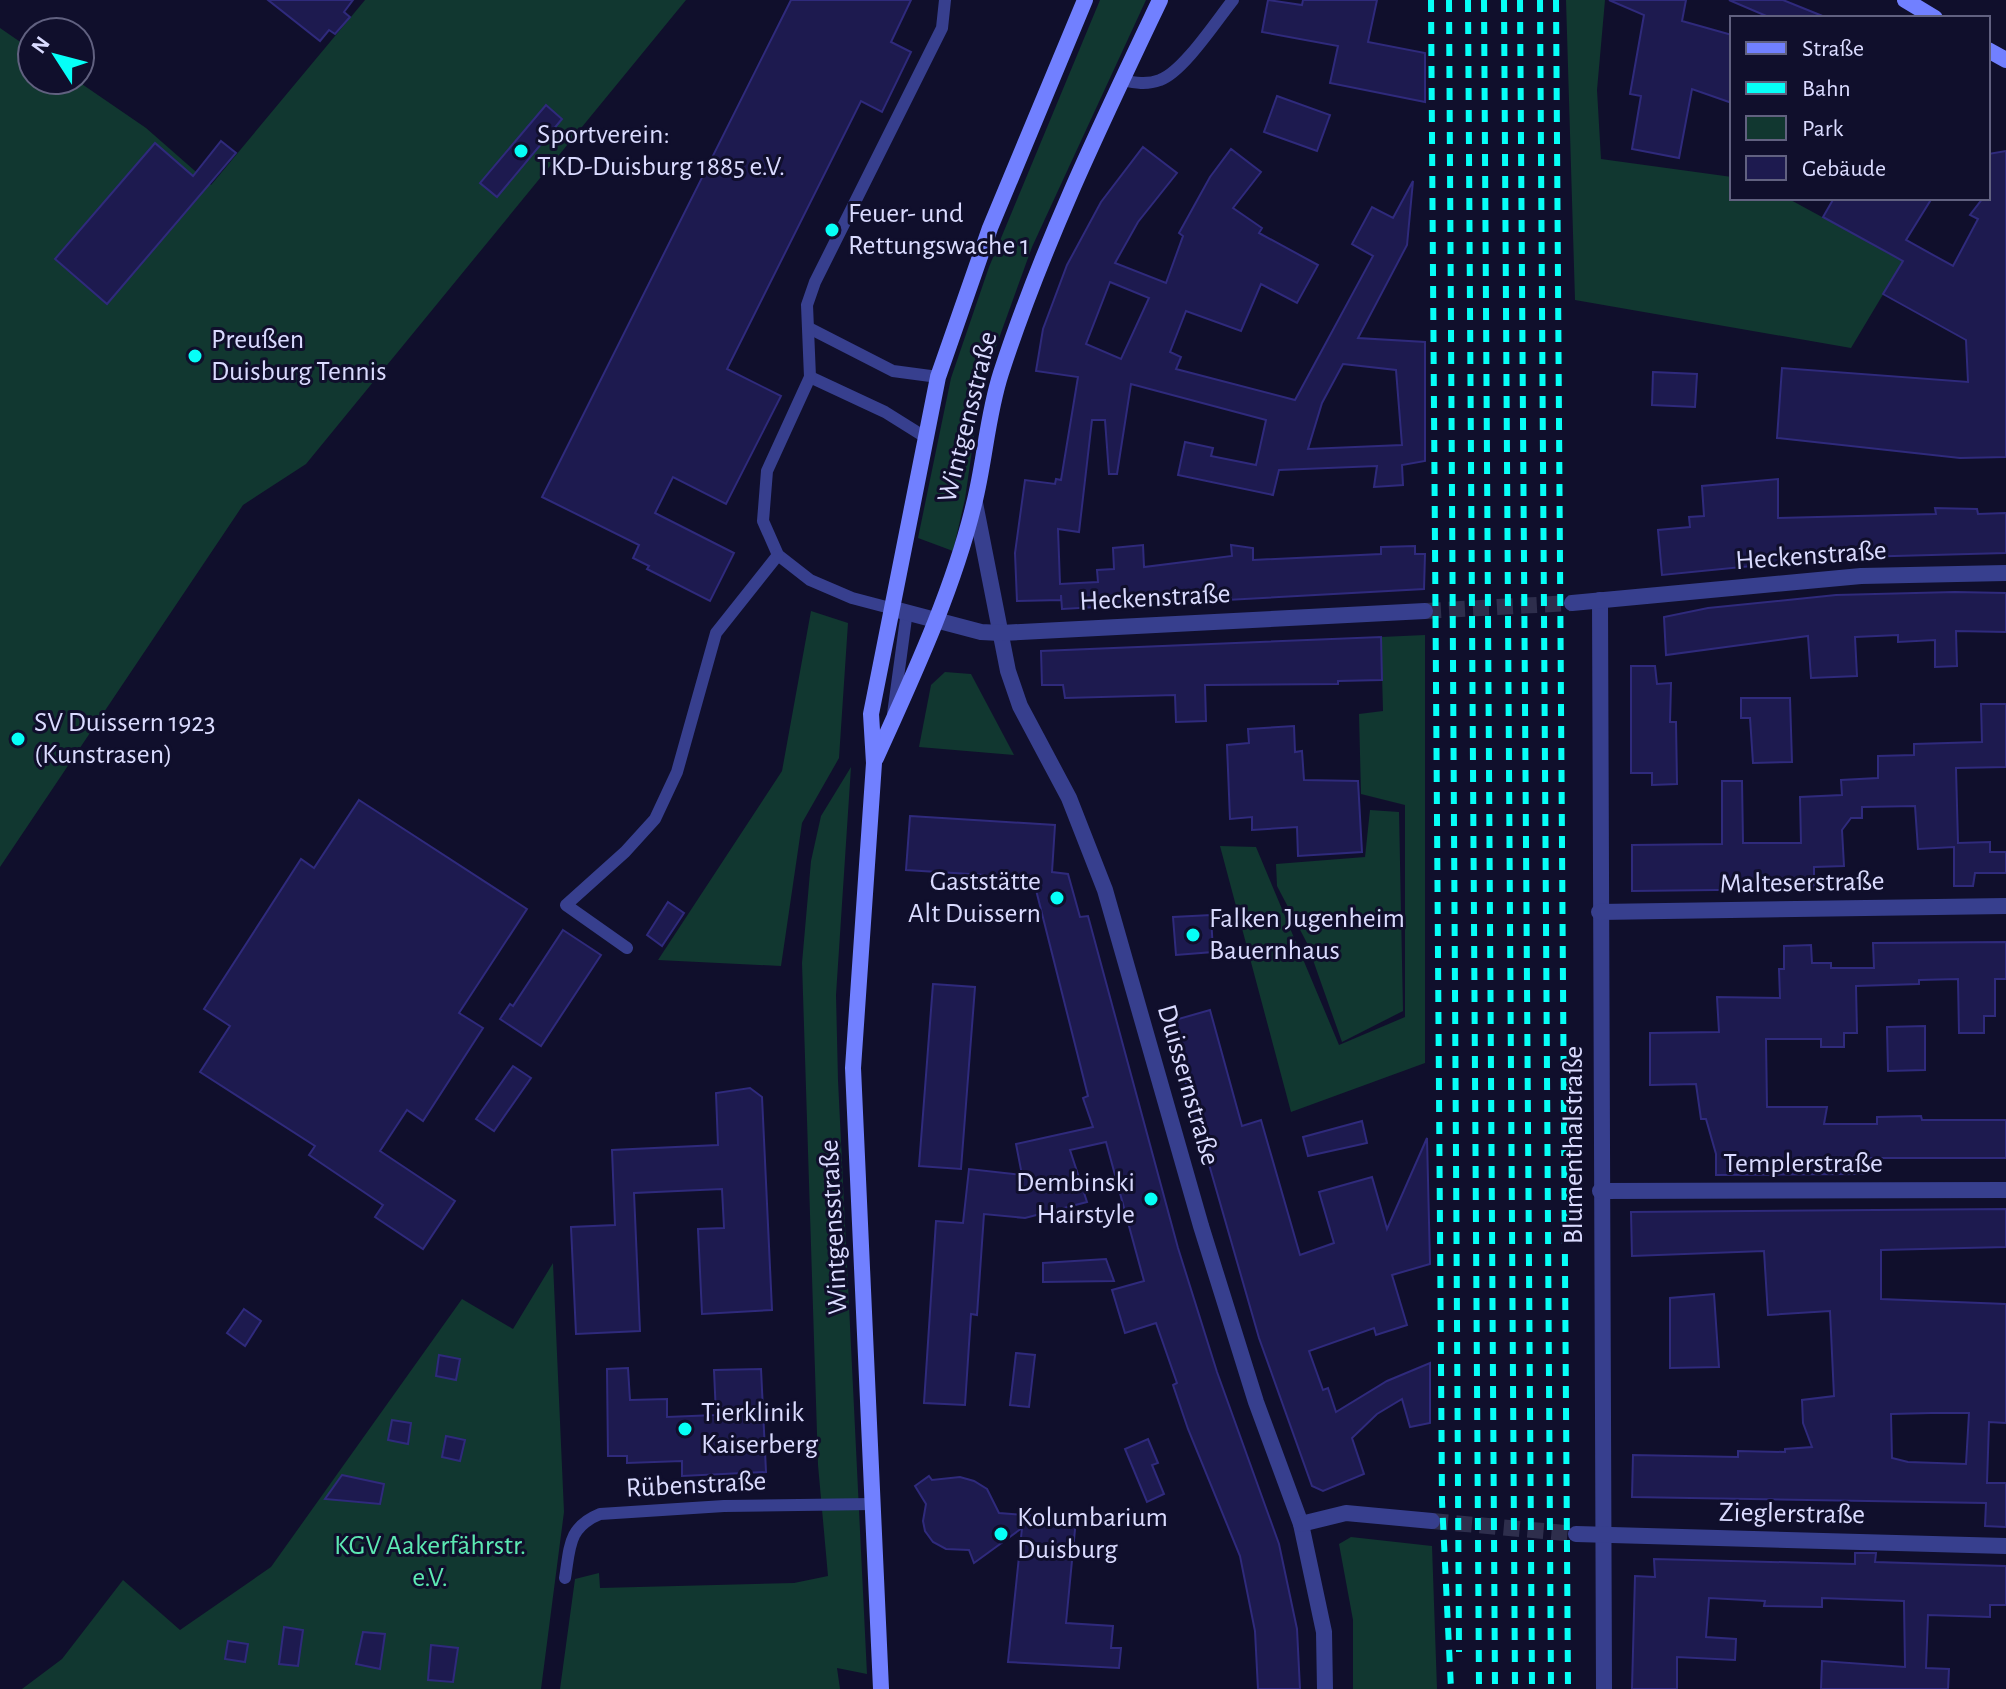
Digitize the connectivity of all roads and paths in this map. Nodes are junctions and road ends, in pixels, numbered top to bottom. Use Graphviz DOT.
graph roads {
  1 [pos="945,0"];
  2 [pos="1085,0"];
  3 [pos="1160,0"];
  4 [pos="1233,0"];
  5 [pos="1905,0"];
  6 [pos="1932,16"];
  7 [pos="1122,80"];
  8 [pos="809,328"];
  9 [pos="810,377"];
  10 [pos="938,377"];
  11 [pos="925,437"];
  12 [pos="975,503"];
  13 [pos="778,555"];
  14 [pos="2006,573"];
  15 [pos="1600,600"];
  16 [pos="1572,603"];
  17 [pos="898,609"];
  18 [pos="1425,611"];
  19 [pos="936,619"];
  20 [pos="1001,633"];
  21 [pos="893,721"];
  22 [pos="874,763"];
  23 [pos="2006,906"];
  24 [pos="1599,912"];
  25 [pos="627,948"];
  26 [pos="2006,1190"];
  27 [pos="1600,1191"];
  28 [pos="873,1504"];
  29 [pos="1432,1521"];
  30 [pos="1301,1524"];
  31 [pos="1576,1534"];
  32 [pos="1604,1537"];
  33 [pos="2006,1546"];
  34 [pos="565,1578"];
  35 [pos="881,1689"];
  36 [pos="1325,1689"];
  37 [pos="1604,1689"];
  1 -- 8 [label="lane"];
  2 -- 10 [label="main road, Wintgensstraße"];
  3 -- 7 [label="main road, Wintgensstraße"];
  4 -- 7 [label="lane"];
  5 -- 6 [label="main road"];
  7 -- 12 [label="main road, Wintgensstraße"];
  8 -- 9 [label="lane"];
  8 -- 10 [label="lane"];
  9 -- 11 [label="lane"];
  9 -- 13 [label="lane"];
  10 -- 11 [label="main road, Wintgensstraße"];
  11 -- 17 [label="main road, Wintgensstraße"];
  12 -- 19 [label="main road, Wintgensstraße"];
  12 -- 20 [label="street, Duissernstraße"];
  13 -- 17 [label="lane"];
  13 -- 25 [label="lane"];
  14 -- 15 [label="street, Heckenstraße"];
  15 -- 16 [label="street, Heckenstraße"];
  15 -- 24 [label="street, Blumenthalstraße"];
  17 -- 19 [label="street, Heckenstraße"];
  17 -- 21 [label="lane"];
  17 -- 22 [label="main road, Wintgensstraße"];
  18 -- 20 [label="street, Heckenstraße"];
  19 -- 20 [label="street, Heckenstraße"];
  19 -- 21 [label="main road, Wintgensstraße"];
  20 -- 30 [label="street, Duissernstraße"];
  21 -- 22 [label="main road, Wintgensstraße"];
  22 -- 28 [label="main road, Wintgensstraße"];
  23 -- 24 [label="street, Malteserstraße"];
  24 -- 27 [label="street, Blumenthalstraße"];
  26 -- 27 [label="street, Templerstraße"];
  27 -- 32 [label="street, Blumenthalstraße"];
  28 -- 34 [label="lane, Rübenstraße"];
  28 -- 35 [label="main road, Wintgensstraße"];
  29 -- 30 [label="street"];
  30 -- 36 [label="street, Duissernstraße"];
  31 -- 32 [label="street, Zieglerstraße"];
  32 -- 33 [label="street, Zieglerstraße"];
  32 -- 37 [label="street, Blumenthalstraße"];
}
